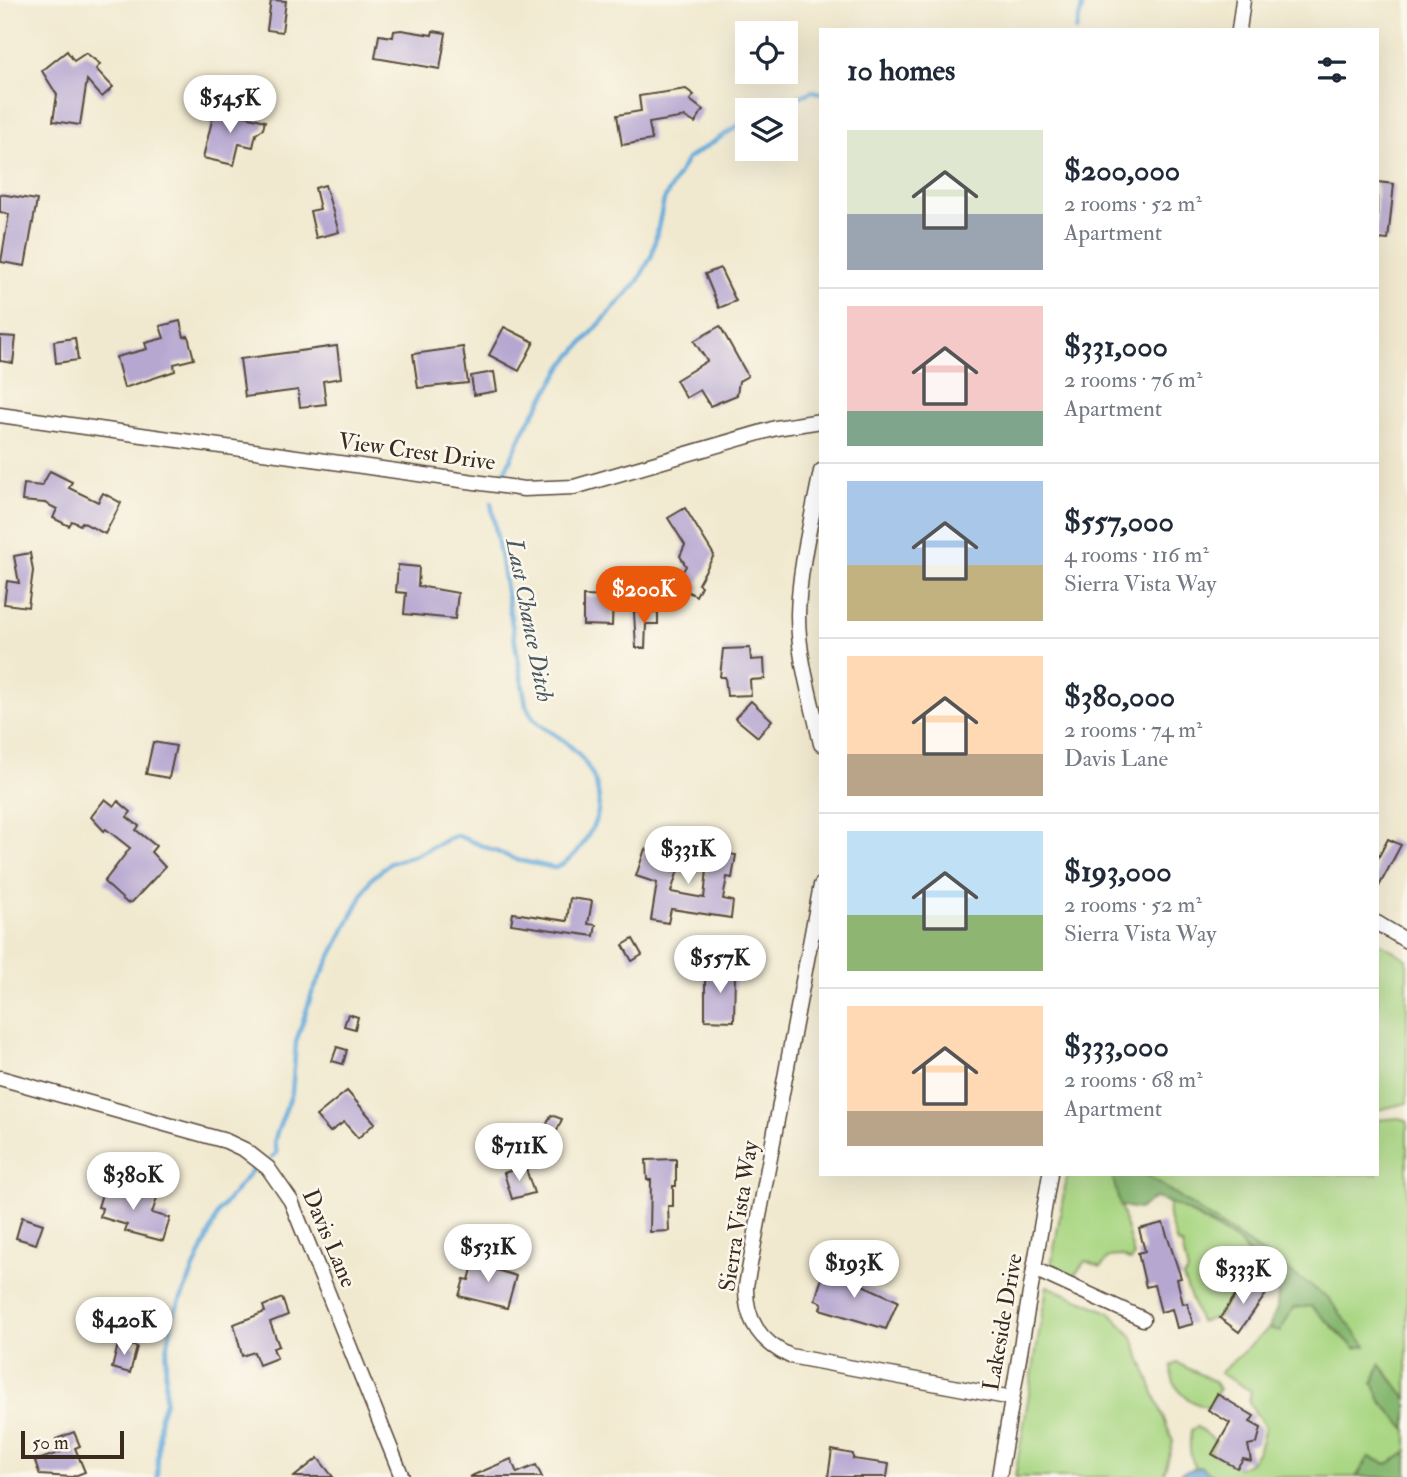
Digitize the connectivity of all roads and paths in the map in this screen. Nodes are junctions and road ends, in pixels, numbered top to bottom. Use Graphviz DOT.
graph roads {
  1 [pos="1243,0"];
  2 [pos="1239,28"];
  3 [pos="0,415"];
  4 [pos="819,421"];
  5 [pos="819,481"];
  6 [pos="819,734"];
  7 [pos="819,896"];
  8 [pos="1379,924"];
  9 [pos="1407,941"];
  10 [pos="0,1078"];
  11 [pos="1051,1176"];
  12 [pos="1034,1269"];
  13 [pos="1143,1319"];
  14 [pos="1012,1398"];
  15 [pos="402,1477"];
  16 [pos="999,1477"];
  1 -- 2 [label="street"];
  3 -- 4 [label="street, View Crest Drive"];
  5 -- 6 [label="street"];
  7 -- 14 [label="street, Sierra Vista Way"];
  8 -- 9 [label="street"];
  10 -- 15 [label="street, Davis Lane"];
  11 -- 12 [label="street, Lakeside Drive"];
  12 -- 13 [label="street"];
  12 -- 14 [label="street, Lakeside Drive"];
  14 -- 16 [label="street, Lakeside Drive"];
}
